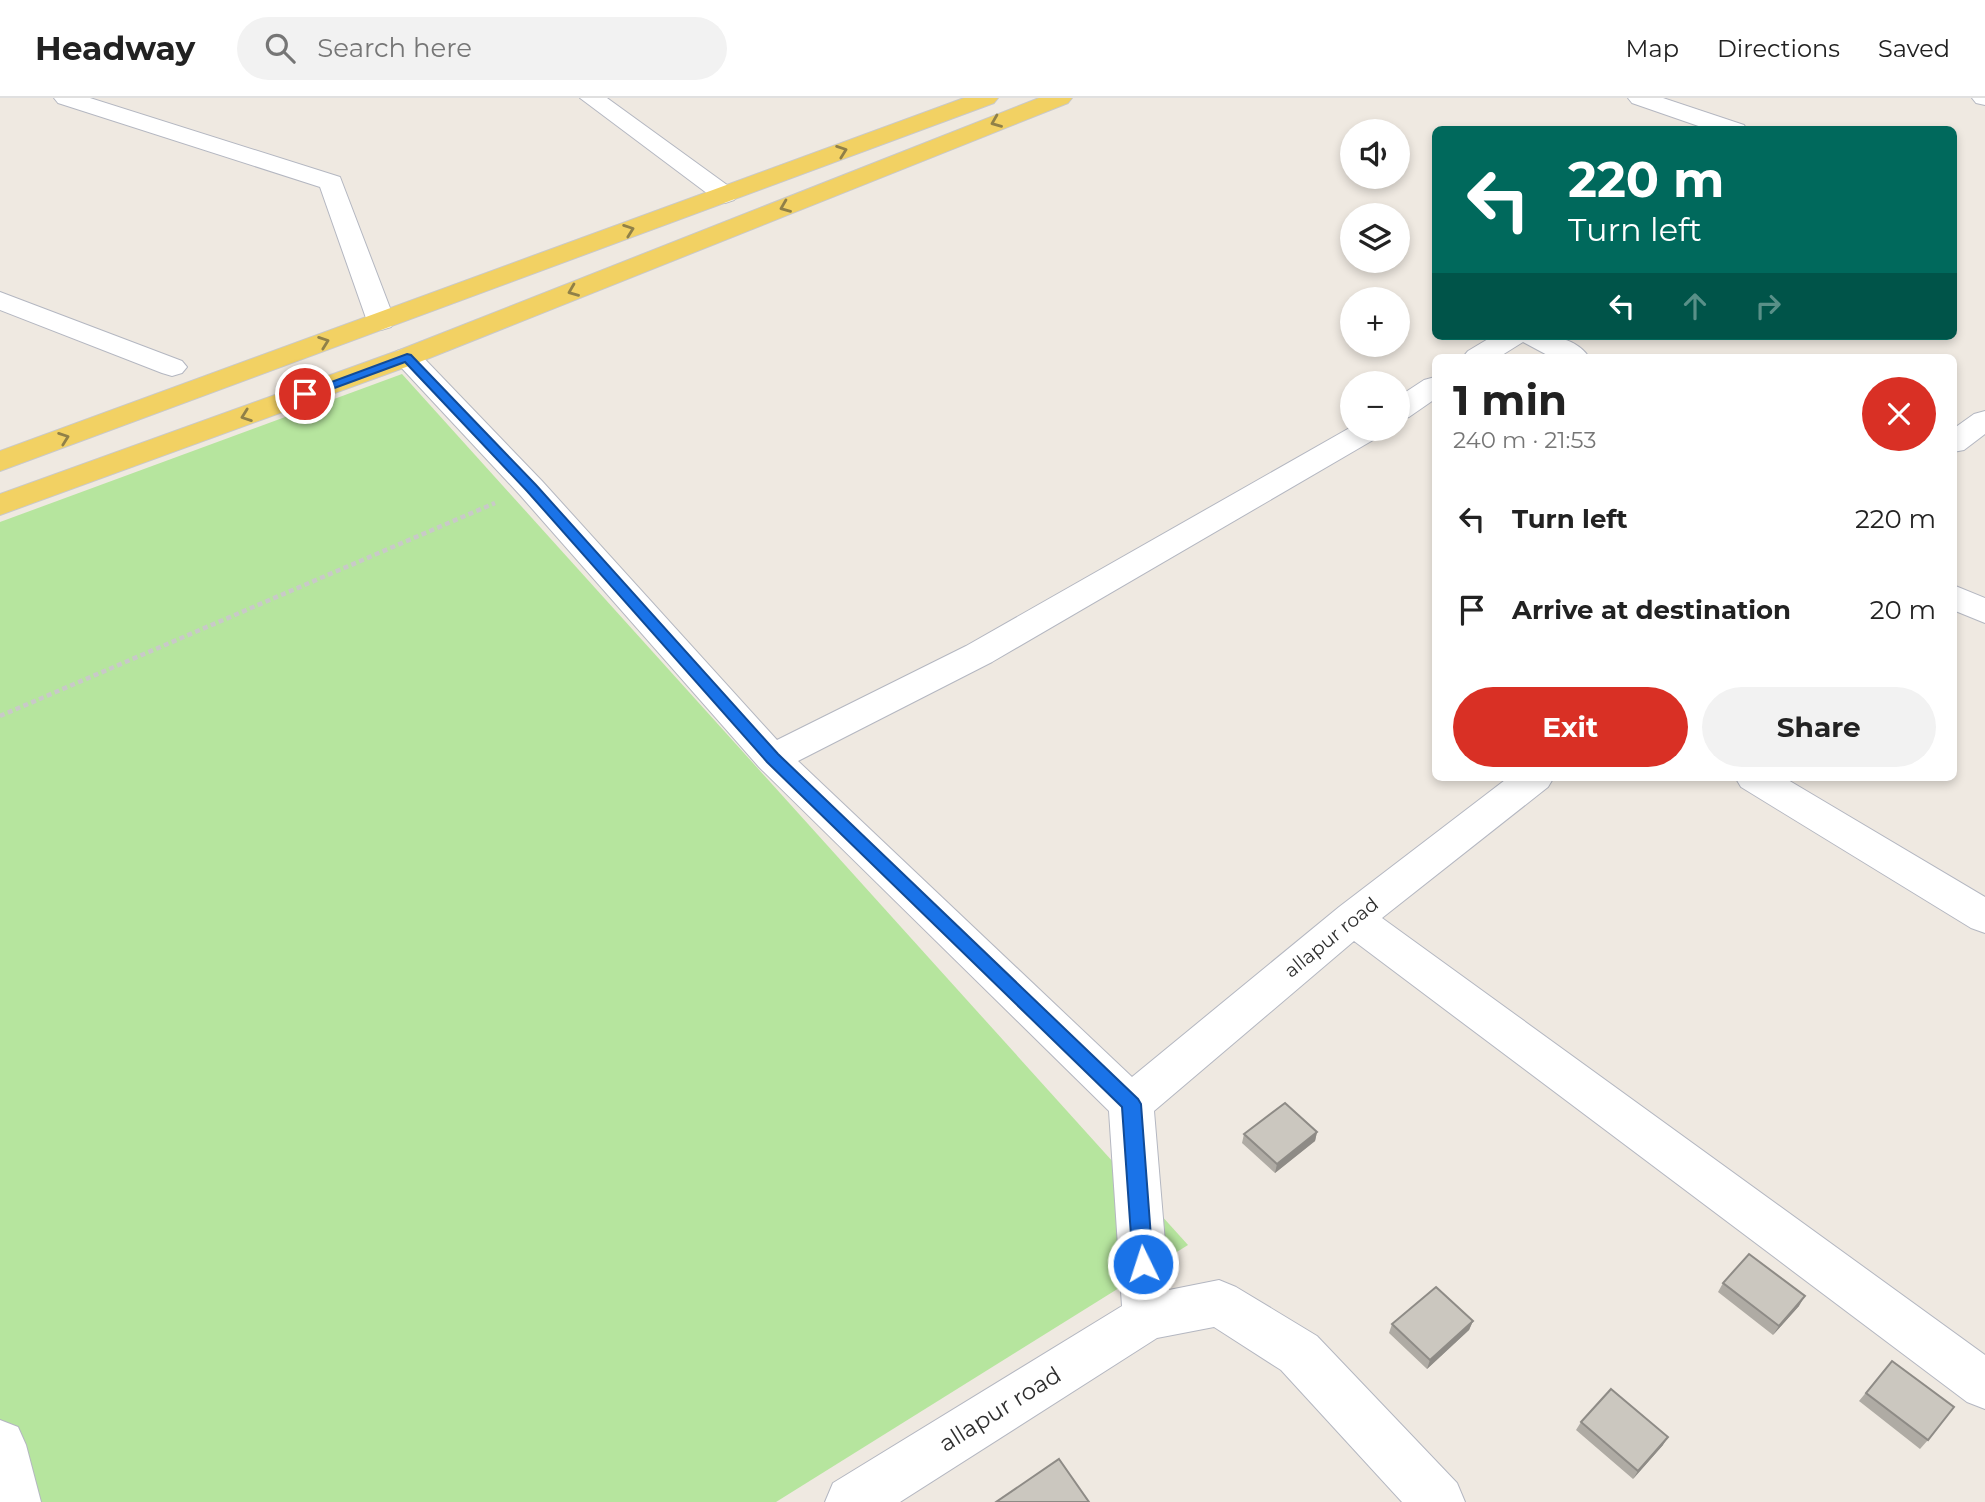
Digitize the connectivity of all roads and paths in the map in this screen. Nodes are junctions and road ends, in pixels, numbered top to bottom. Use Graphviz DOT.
graph roads {
  1 [pos="66,98"];
  2 [pos="592,98"];
  3 [pos="986,98"];
  4 [pos="1060,98"];
  5 [pos="1640,98"];
  6 [pos="1723,126"];
  7 [pos="725,195"];
  8 [pos="0,300"];
  9 [pos="381,321"];
  10 [pos="1506,340"];
  11 [pos="1540,340"];
  12 [pos="1483,354"];
  13 [pos="1568,354"];
  14 [pos="407,358"];
  15 [pos="172,367"];
  16 [pos="1432,388"];
  17 [pos="1410,403"];
  18 [pos="1985,421"];
  19 [pos="1957,440"];
  20 [pos="1348,441"];
  21 [pos="0,461"];
  22 [pos="531,488"];
  23 [pos="0,505"];
  24 [pos="1957,598"];
  25 [pos="1985,612"];
  26 [pos="0,716"];
  27 [pos="772,758"];
  28 [pos="1530,781"];
  29 [pos="1761,781"];
  30 [pos="1985,917"];
  31 [pos="1353,918"];
  32 [pos="1131,1104"];
  33 [pos="1147,1317"];
  34 [pos="1985,1385"];
  35 [pos="0,1445"];
  36 [pos="14,1502"];
  37 [pos="852,1502"];
  38 [pos="1438,1502"];
  1 -- 9 [label="street"];
  2 -- 7 [label="street"];
  7 -- 3 [label="main road, one-way"];
  4 -- 14 [label="main road, one-way"];
  5 -- 6 [label="street"];
  9 -- 7 [label="main road, one-way"];
  8 -- 15 [label="street"];
  21 -- 9 [label="main road, one-way"];
  10 -- 12 [label="street"];
  11 -- 13 [label="street"];
  14 -- 22 [label="street"];
  14 -- 23 [label="main road, one-way"];
  16 -- 17 [label="street"];
  18 -- 19 [label="street"];
  20 -- 27 [label="street"];
  22 -- 26 [label="path"];
  22 -- 27 [label="street"];
  24 -- 25 [label="street"];
  27 -- 32 [label="street"];
  28 -- 31 [label="street, allapur road"];
  29 -- 30 [label="street"];
  31 -- 32 [label="street, allapur road"];
  31 -- 34 [label="street"];
  32 -- 33 [label="street"];
  33 -- 37 [label="street, allapur road"];
  33 -- 38 [label="street, allapur road"];
  35 -- 36 [label="street"];
}
